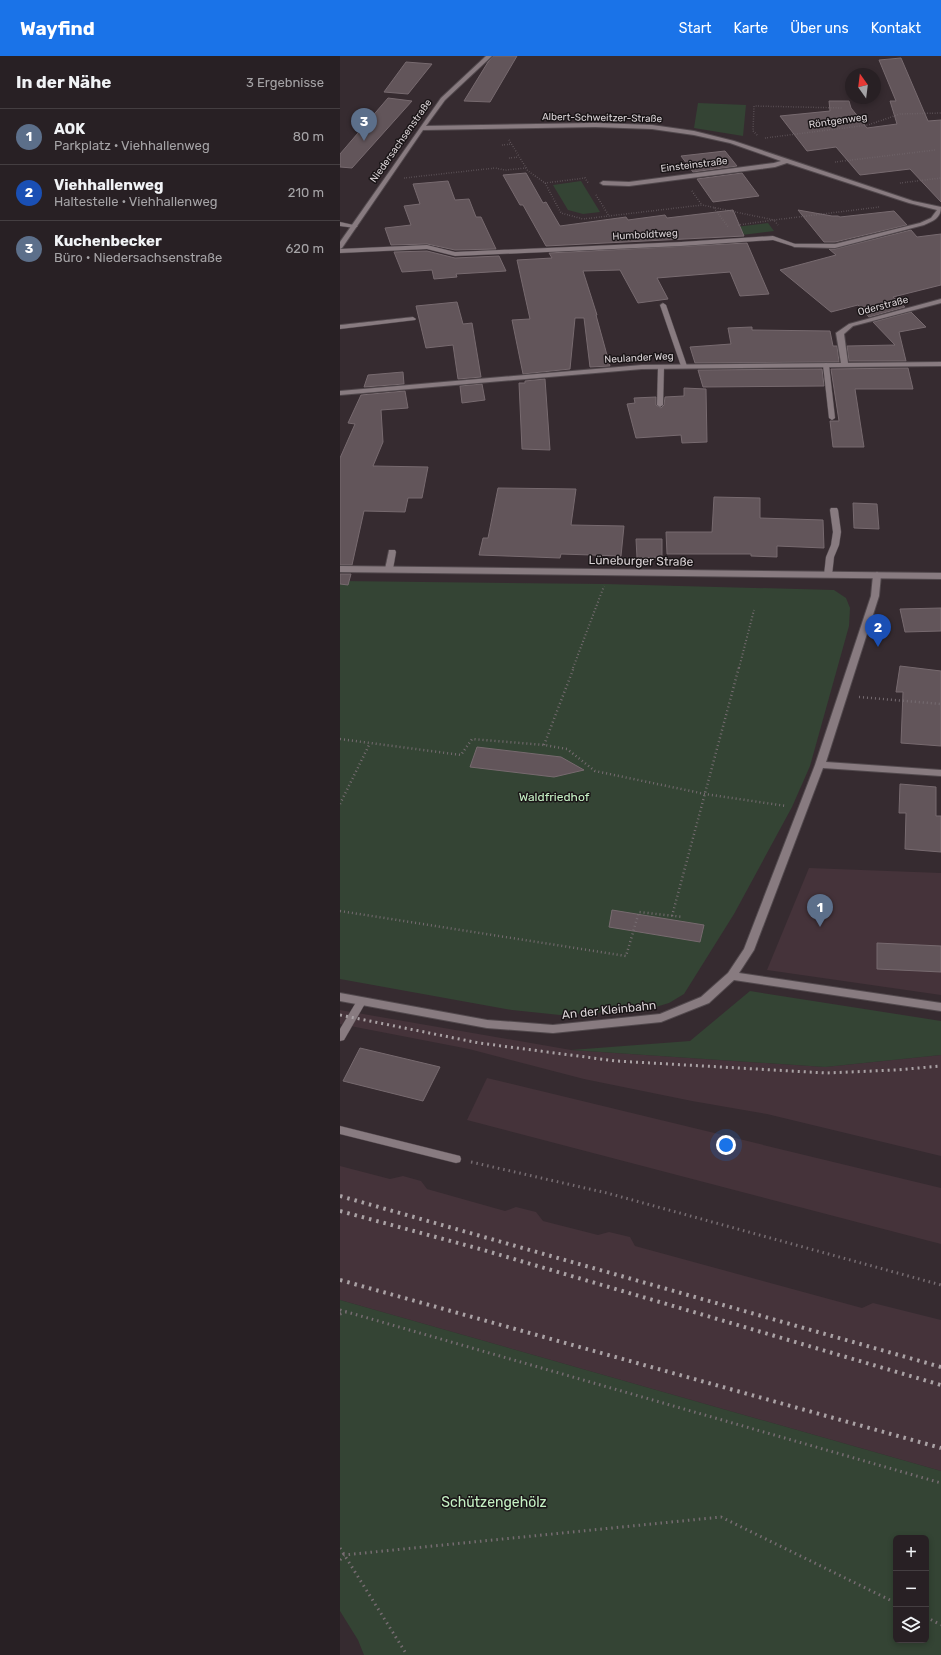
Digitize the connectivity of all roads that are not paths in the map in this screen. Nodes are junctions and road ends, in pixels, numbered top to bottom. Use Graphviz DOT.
graph roads {
  1 [pos="489,56"];
  2 [pos="422,128"];
  3 [pos="786,161"];
  4 [pos="603,183"];
  5 [pos="941,209"];
  6 [pos="340,224"];
  7 [pos="355,226"];
  8 [pos="795,245"];
  9 [pos="340,247"];
  10 [pos="340,251"];
  11 [pos="941,301"];
  12 [pos="663,305"];
  13 [pos="413,319"];
  14 [pos="340,327"];
  15 [pos="941,364"];
  16 [pos="826,365"];
  17 [pos="845,365"];
  18 [pos="684,366"];
  19 [pos="661,367"];
  20 [pos="340,393"];
  21 [pos="660,405"];
  22 [pos="832,418"];
  23 [pos="834,510"];
  24 [pos="392,552"];
  25 [pos="340,569"];
  26 [pos="389,569"];
  27 [pos="828,575"];
  28 [pos="877,575"];
  29 [pos="941,576"];
  30 [pos="820,765"];
  31 [pos="941,773"];
  32 [pos="732,976"];
  33 [pos="340,997"];
  34 [pos="361,1002"];
  35 [pos="941,1007"];
  36 [pos="340,1037"];
  37 [pos="340,1130"];
  38 [pos="456,1159"];
  1 -- 2 [label="street, Niedersachsenstraße"];
  2 -- 3 [label="street, Albert-Schweitzer-Straße"];
  2 -- 7 [label="street, Niedersachsenstraße"];
  3 -- 4 [label="street, Einsteinstraße"];
  3 -- 5 [label="street, Albert-Schweitzer-Straße"];
  5 -- 8 [label="street, Humboldtweg"];
  6 -- 7 [label="lane"];
  7 -- 9 [label="street, Niedersachsenstraße"];
  8 -- 10 [label="lane, Humboldtweg"];
  11 -- 17 [label="street, Oderstraße"];
  12 -- 18 [label="lane"];
  13 -- 14 [label="lane"];
  15 -- 17 [label="street, Neulander Weg"];
  16 -- 17 [label="street, Neulander Weg"];
  16 -- 18 [label="street, Neulander Weg"];
  16 -- 22 [label="lane"];
  18 -- 19 [label="street, Neulander Weg"];
  19 -- 20 [label="street, Neulander Weg"];
  19 -- 21 [label="lane"];
  23 -- 27 [label="lane"];
  24 -- 26 [label="lane"];
  25 -- 26 [label="street, Lüneburger Straße"];
  26 -- 27 [label="street, Lüneburger Straße"];
  27 -- 28 [label="street, Lüneburger Straße"];
  28 -- 29 [label="street, Lüneburger Straße"];
  28 -- 30 [label="street, An der Kleinbahn"];
  30 -- 31 [label="street"];
  30 -- 32 [label="street, An der Kleinbahn"];
  32 -- 34 [label="street, An der Kleinbahn"];
  32 -- 35 [label="street"];
  33 -- 34 [label="street, An der Kleinbahn"];
  34 -- 36 [label="lane"];
  37 -- 38 [label="lane"];
}
